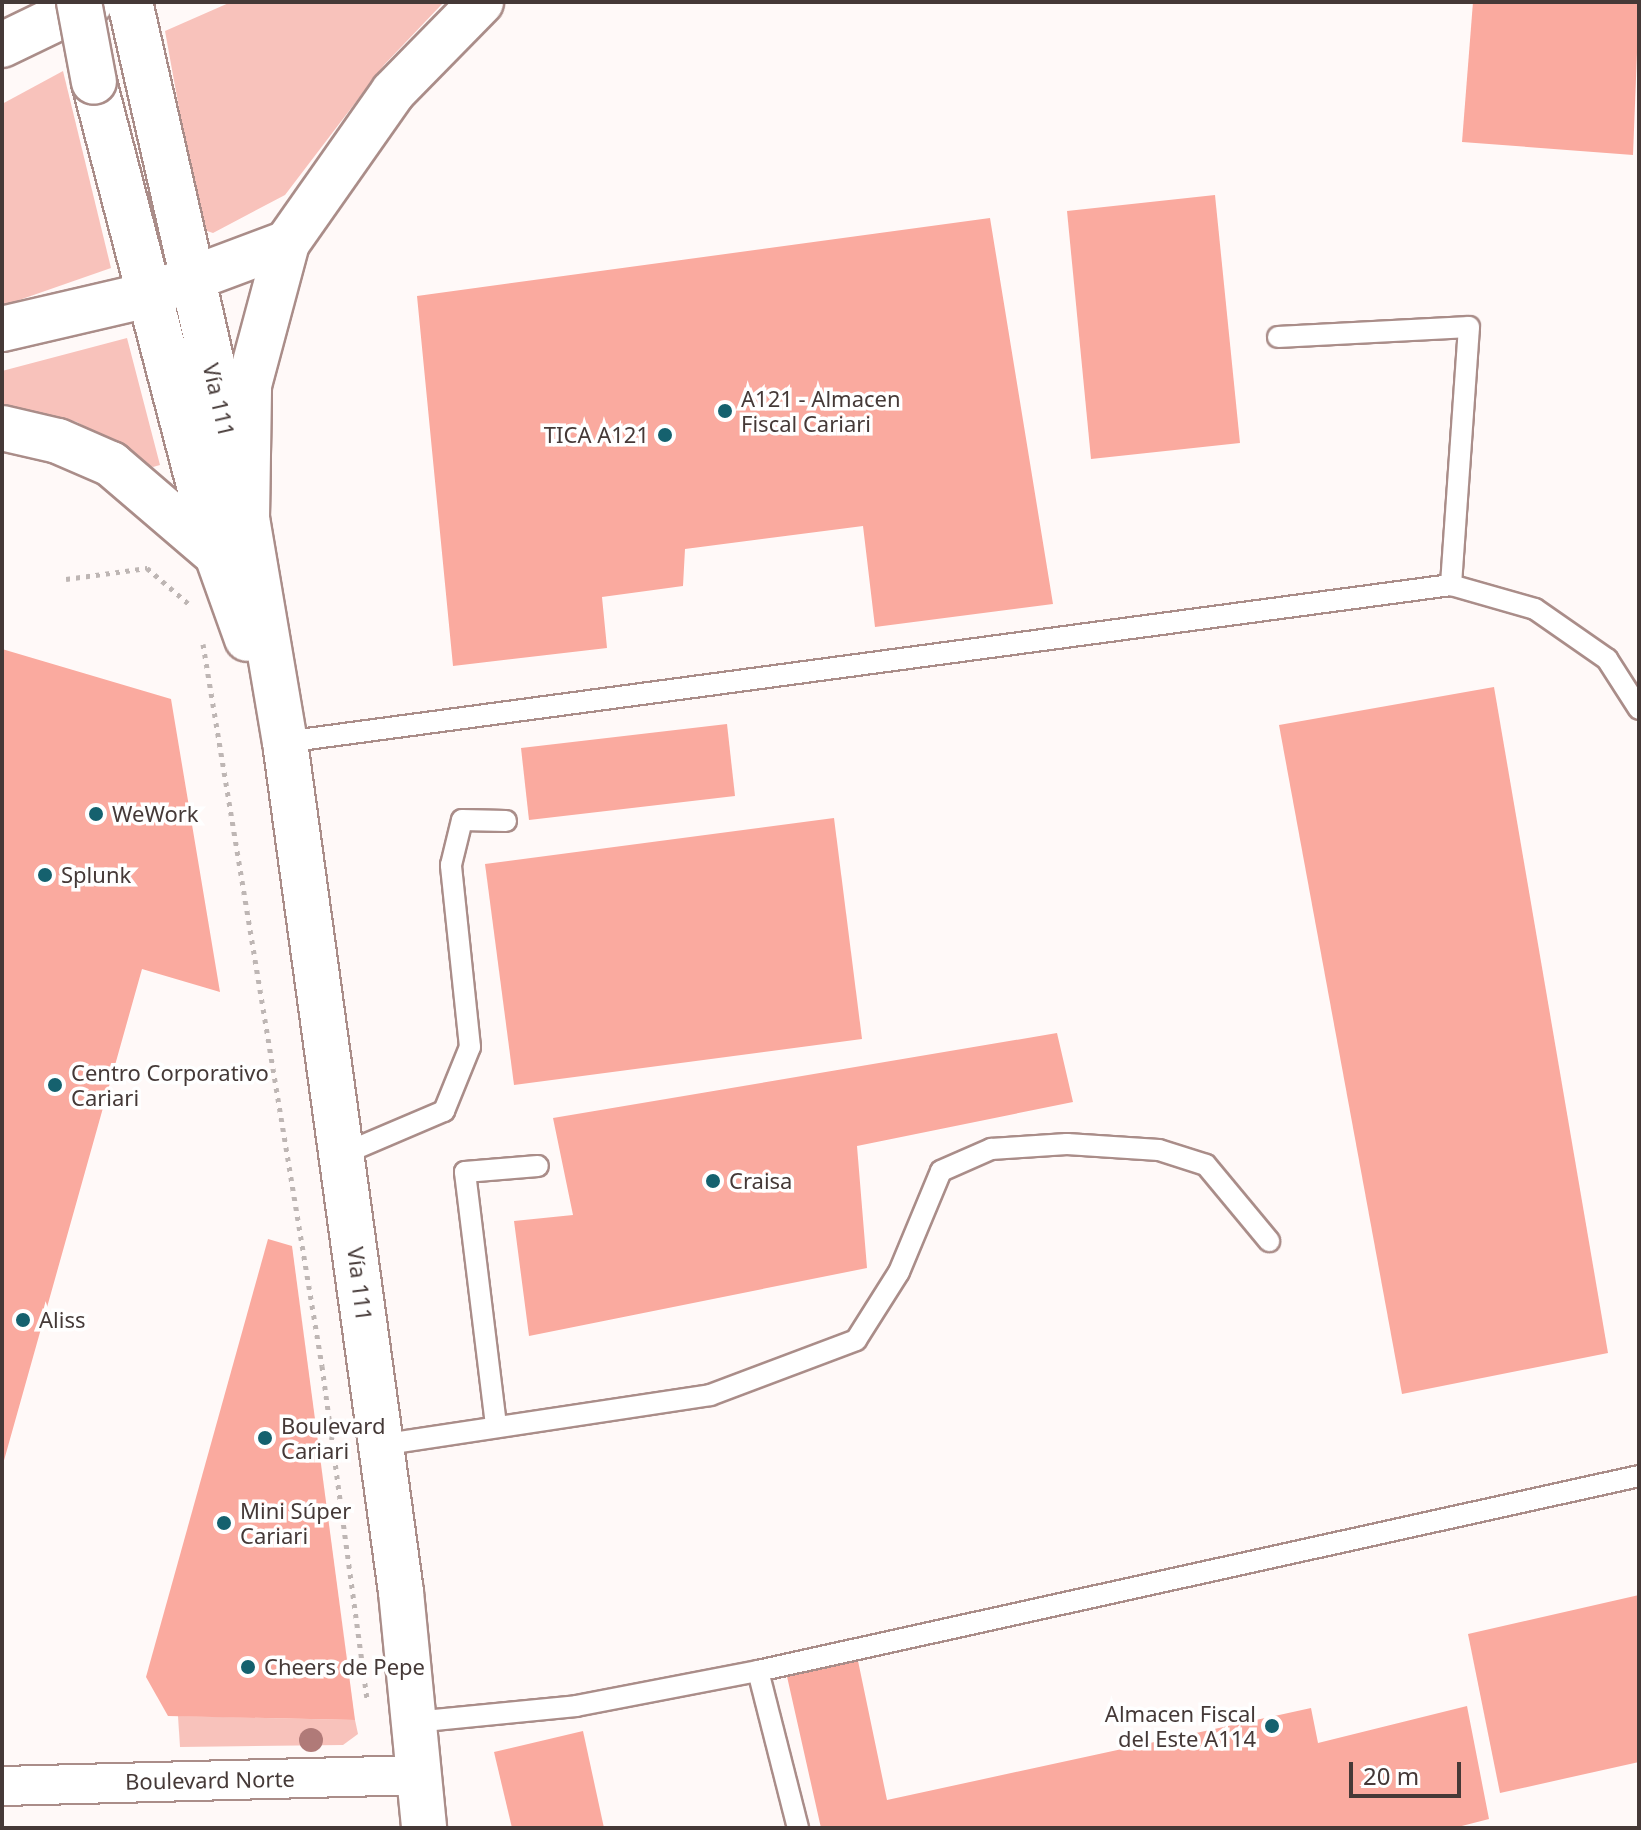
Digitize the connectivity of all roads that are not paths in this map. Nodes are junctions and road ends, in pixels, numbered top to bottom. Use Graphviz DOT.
graph roads {
  1 [pos="79,2"];
  2 [pos="91,2"];
  3 [pos="130,2"];
  4 [pos="481,2"];
  5 [pos="2,45"];
  6 [pos="287,243"];
  7 [pos="191,280"];
  8 [pos="148,295"];
  9 [pos="2,329"];
  10 [pos="1278,337"];
  11 [pos="2,428"];
  12 [pos="247,518"];
  13 [pos="217,555"];
  14 [pos="1451,585"];
  15 [pos="1639,709"];
  16 [pos="285,742"];
  17 [pos="506,821"];
  18 [pos="343,1154"];
  19 [pos="538,1166"];
  20 [pos="1269,1241"];
  21 [pos="496,1425"];
  22 [pos="380,1445"];
  23 [pos="1639,1476"];
  24 [pos="758,1671"];
  25 [pos="414,1722"];
  26 [pos="419,1775"];
  27 [pos="2,1786"];
  28 [pos="424,1828"];
  29 [pos="798,1828"];
  1 -- 8 [label="main road, Vía 111, bridge"];
  2 -- 5 [label="main road"];
  3 -- 7 [label="main road, Vía 111"];
  4 -- 6 [label="main road"];
  6 -- 7 [label="main road"];
  6 -- 12 [label="main road"];
  7 -- 8 [label="main road"];
  7 -- 12 [label="main road, Vía 111"];
  8 -- 9 [label="main road"];
  8 -- 13 [label="main road, Vía 111"];
  10 -- 14 [label="lane"];
  11 -- 13 [label="main road"];
  12 -- 16 [label="main road, Vía 111"];
  13 -- 16 [label="main road, Vía 111"];
  14 -- 15 [label="lane"];
  14 -- 16 [label="lane"];
  16 -- 18 [label="main road, Vía 111"];
  17 -- 18 [label="lane"];
  18 -- 22 [label="main road, Vía 111"];
  19 -- 21 [label="lane"];
  20 -- 21 [label="lane"];
  21 -- 22 [label="lane"];
  22 -- 25 [label="main road, Vía 111"];
  23 -- 24 [label="lane"];
  24 -- 25 [label="lane"];
  24 -- 29 [label="lane"];
  25 -- 26 [label="main road, Vía 111"];
  26 -- 27 [label="street, Boulevard Norte"];
  26 -- 28 [label="main road, Vía 111"];
}
